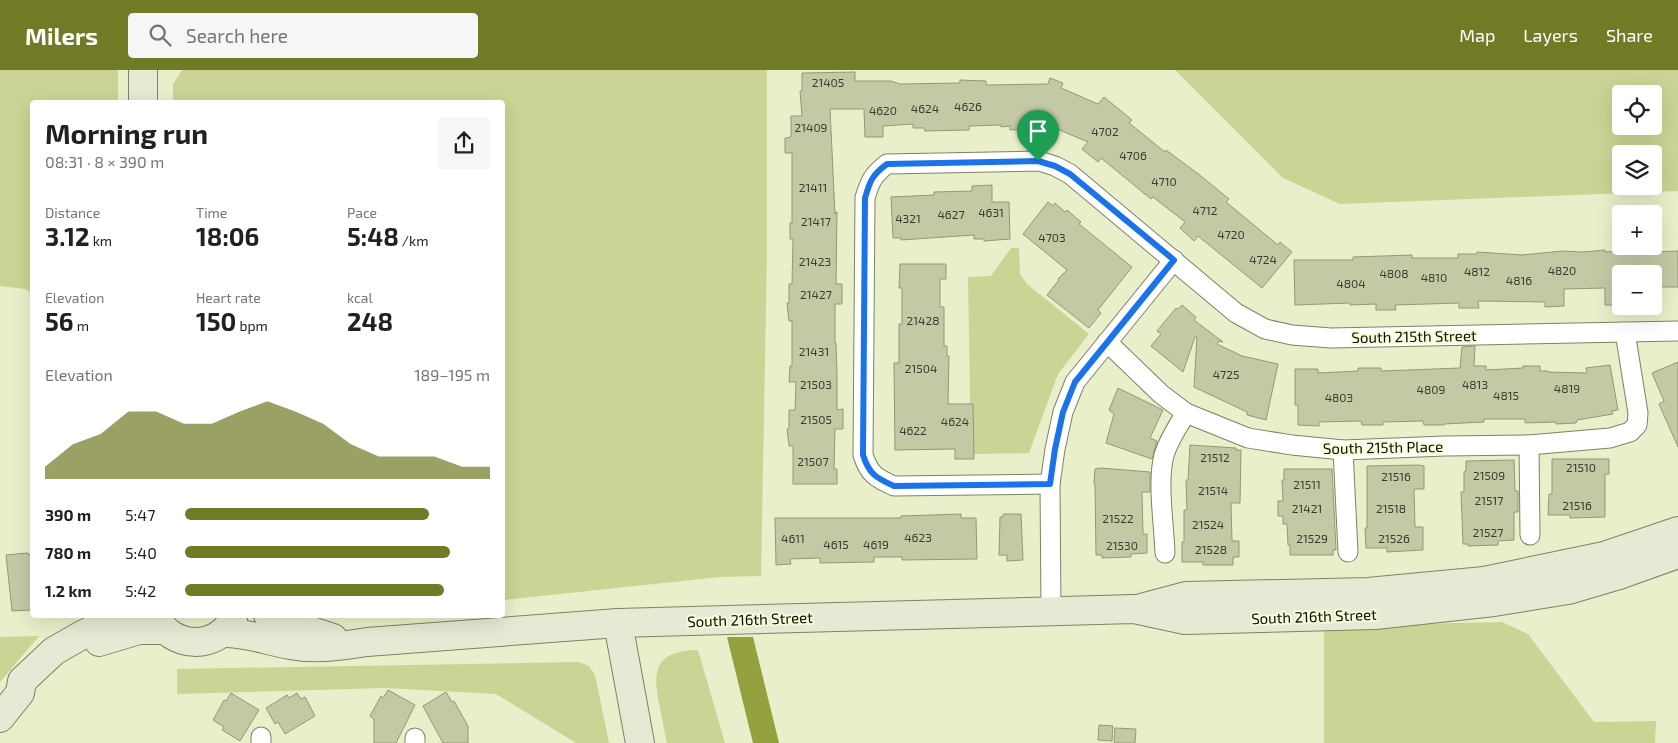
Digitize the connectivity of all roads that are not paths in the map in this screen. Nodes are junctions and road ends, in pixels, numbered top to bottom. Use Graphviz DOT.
graph roads {
  1 [pos="143,70"];
  2 [pos="143,100"];
  3 [pos="1174,260"];
  4 [pos="1678,331"];
  5 [pos="1625,332"];
  6 [pos="1107,342"];
  7 [pos="1186,413"];
  8 [pos="1529,445"];
  9 [pos="1343,450"];
  10 [pos="1050,484"];
  11 [pos="1678,531"];
  12 [pos="1530,535"];
  13 [pos="1348,552"];
  14 [pos="1165,553"];
  15 [pos="1678,554"];
  16 [pos="1489,591"];
  17 [pos="1051,610"];
  18 [pos="118,618"];
  19 [pos="275,618"];
  20 [pos="160,623"];
  21 [pos="618,623"];
  22 [pos="228,624"];
  23 [pos="367,642"];
  24 [pos="20,693"];
  25 [pos="0,718"];
  26 [pos="640,743"];
  1 -- 2 [label="street"];
  3 -- 5 [label="street, South 215th Street"];
  3 -- 6 [label="street"];
  3 -- 10 [label="street, South 215th Street"];
  4 -- 5 [label="street, South 215th Street"];
  5 -- 8 [label="street, South 215th Place"];
  6 -- 7 [label="street, South 215th Place"];
  6 -- 10 [label="street"];
  7 -- 9 [label="street, South 215th Place"];
  7 -- 14 [label="street"];
  8 -- 9 [label="street, South 215th Place"];
  8 -- 12 [label="street"];
  9 -- 13 [label="street"];
  10 -- 17 [label="street"];
  11 -- 16 [label="street"];
  15 -- 16 [label="street"];
  16 -- 17 [label="street, South 216th Street"];
  17 -- 21 [label="street, South 216th Street"];
  18 -- 24 [label="street"];
  19 -- 23 [label="street, South 216th Street"];
  20 -- 22 [label="street"];
  20 -- 24 [label="street"];
  21 -- 23 [label="street, South 216th Street"];
  21 -- 26 [label="street"];
  22 -- 23 [label="street, South 216th Street"];
  24 -- 25 [label="street"];
}
